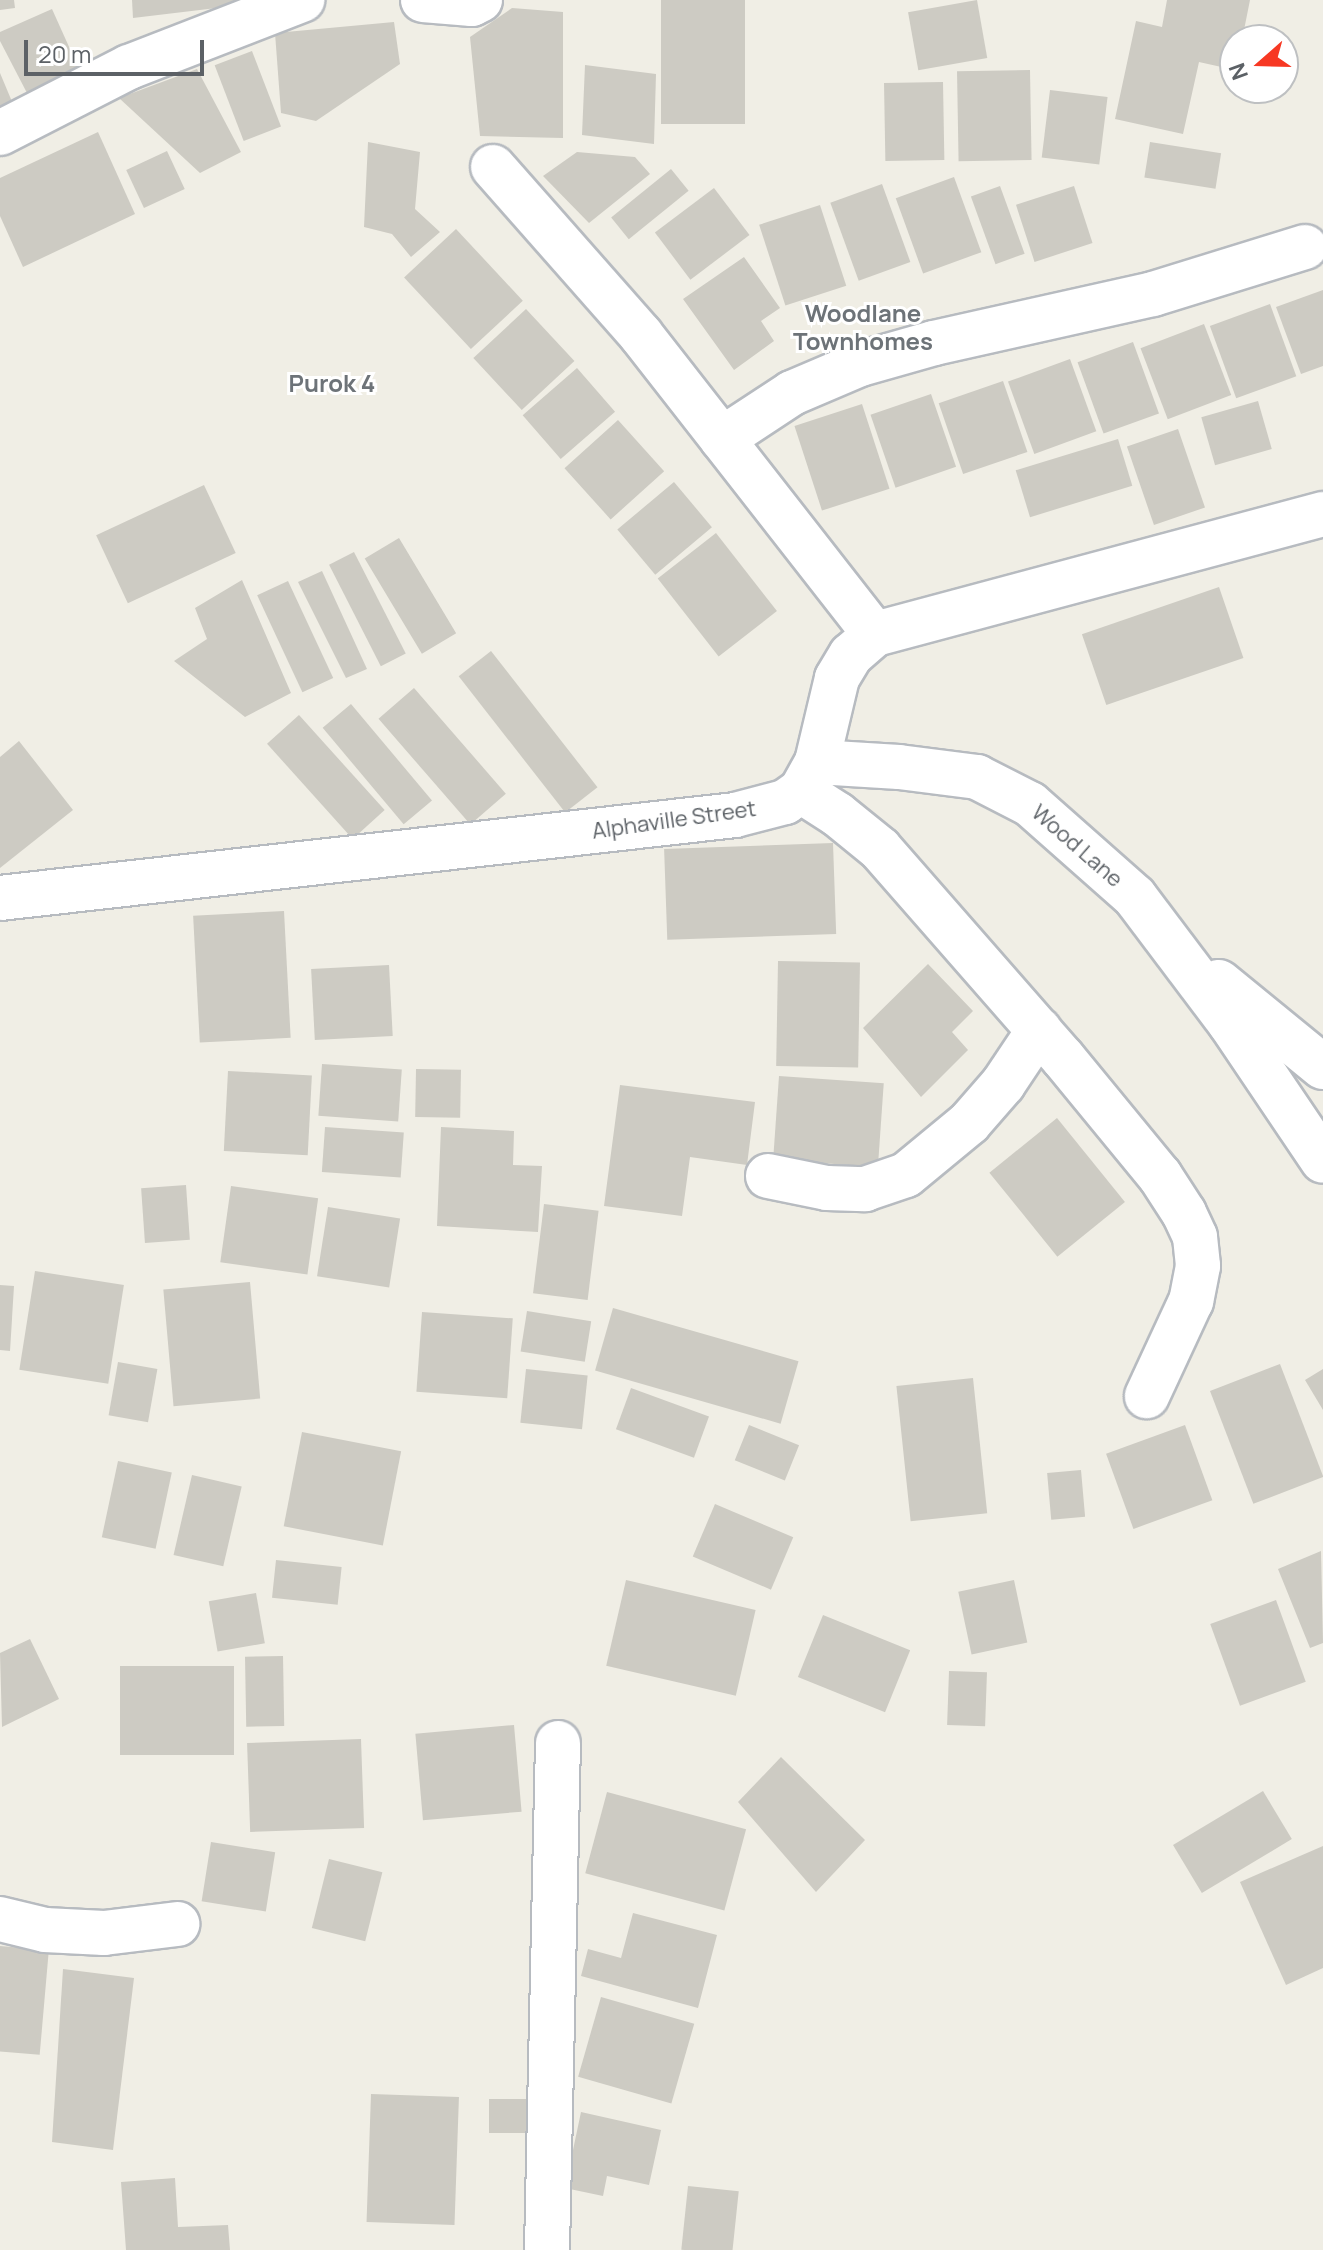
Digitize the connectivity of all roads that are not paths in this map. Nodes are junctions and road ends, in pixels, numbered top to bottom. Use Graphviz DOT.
graph roads {
  1 [pos="302,0"];
  2 [pos="423,0"];
  3 [pos="480,0"];
  4 [pos="0,133"];
  5 [pos="493,167"];
  6 [pos="1305,247"];
  7 [pos="722,439"];
  8 [pos="1323,514"];
  9 [pos="875,634"];
  10 [pos="809,777"];
  11 [pos="0,898"];
  12 [pos="1174,945"];
  13 [pos="1039,1030"];
  14 [pos="1323,1067"];
  15 [pos="1323,1161"];
  16 [pos="768,1176"];
  17 [pos="1147,1396"];
  18 [pos="558,1743"];
  19 [pos="0,1919"];
  20 [pos="177,1924"];
  21 [pos="547,2250"];
  1 -- 4 [label="street"];
  2 -- 3 [label="street"];
  5 -- 7 [label="street"];
  6 -- 7 [label="street"];
  7 -- 9 [label="street"];
  8 -- 9 [label="street"];
  9 -- 10 [label="street"];
  10 -- 11 [label="street, Alphaville Street"];
  10 -- 12 [label="street, Wood Lane"];
  10 -- 13 [label="street"];
  12 -- 14 [label="street, Wood Lane"];
  12 -- 15 [label="street, Wood Lane"];
  13 -- 16 [label="street"];
  13 -- 17 [label="street"];
  18 -- 21 [label="street"];
  19 -- 20 [label="street"];
}
